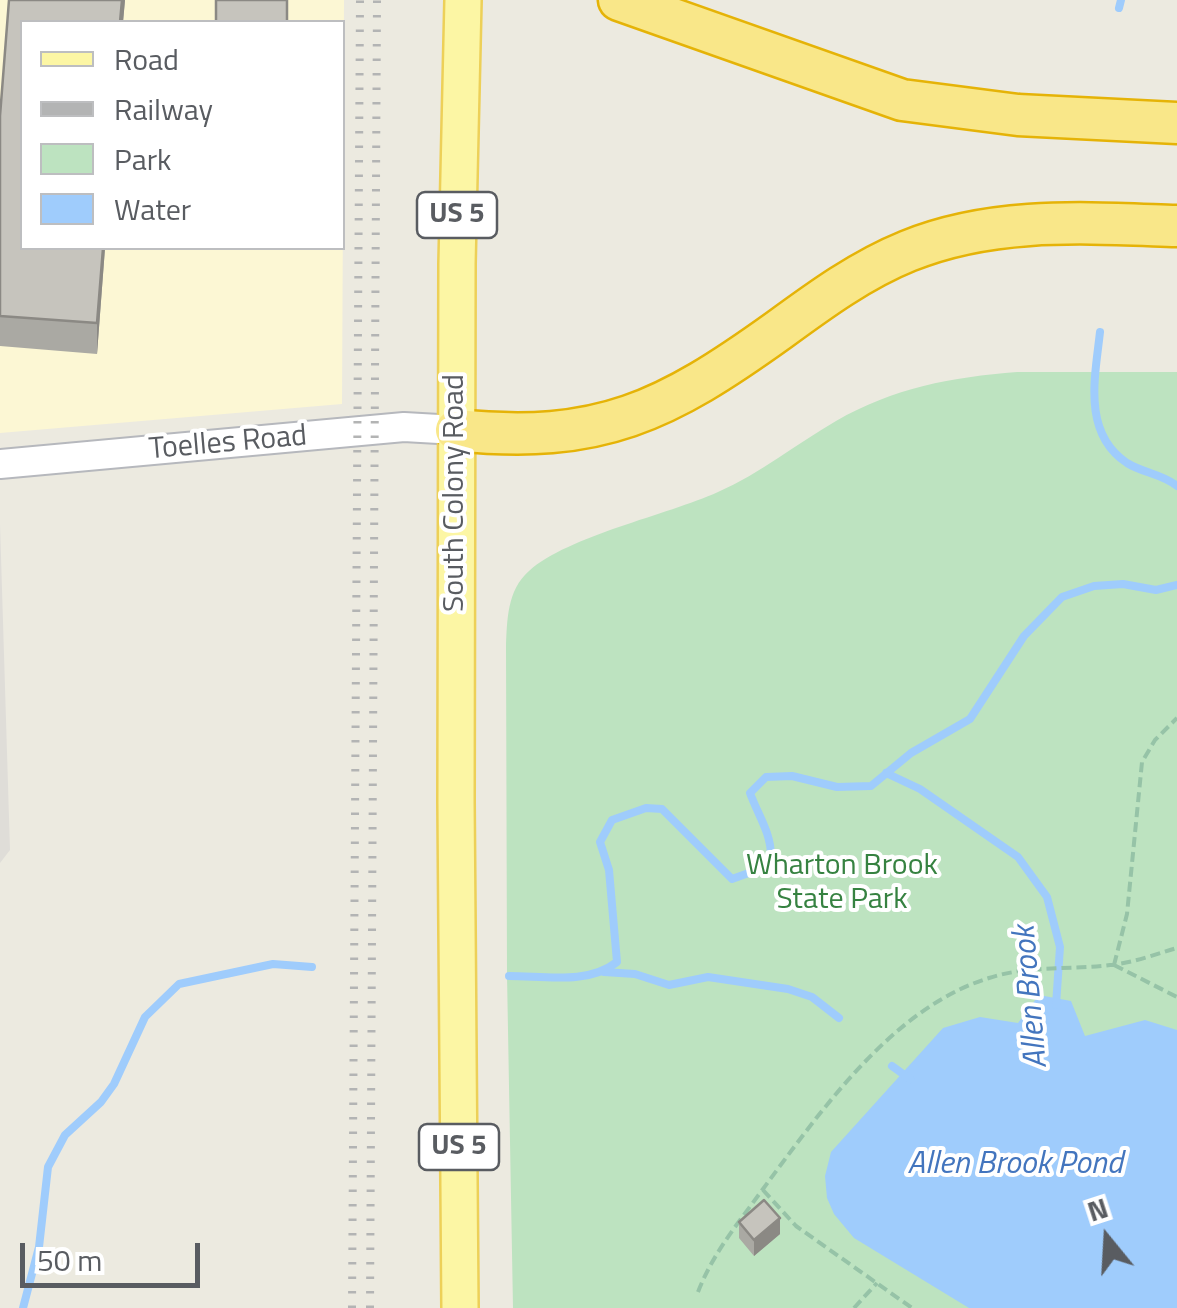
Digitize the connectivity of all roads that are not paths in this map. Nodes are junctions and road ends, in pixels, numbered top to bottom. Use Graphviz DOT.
graph roads {
  1 [pos="464,0"];
  2 [pos="619,0"];
  3 [pos="1177,123"];
  4 [pos="1177,226"];
  5 [pos="456,430"];
  6 [pos="0,464"];
  7 [pos="460,1308"];
  1 -- 5 [label="main road, South Colony Road / US 5"];
  2 -- 3 [label="highway"];
  4 -- 5 [label="highway"];
  5 -- 6 [label="street, Toelles Road"];
  5 -- 7 [label="main road, South Colony Road / US 5"];
}
